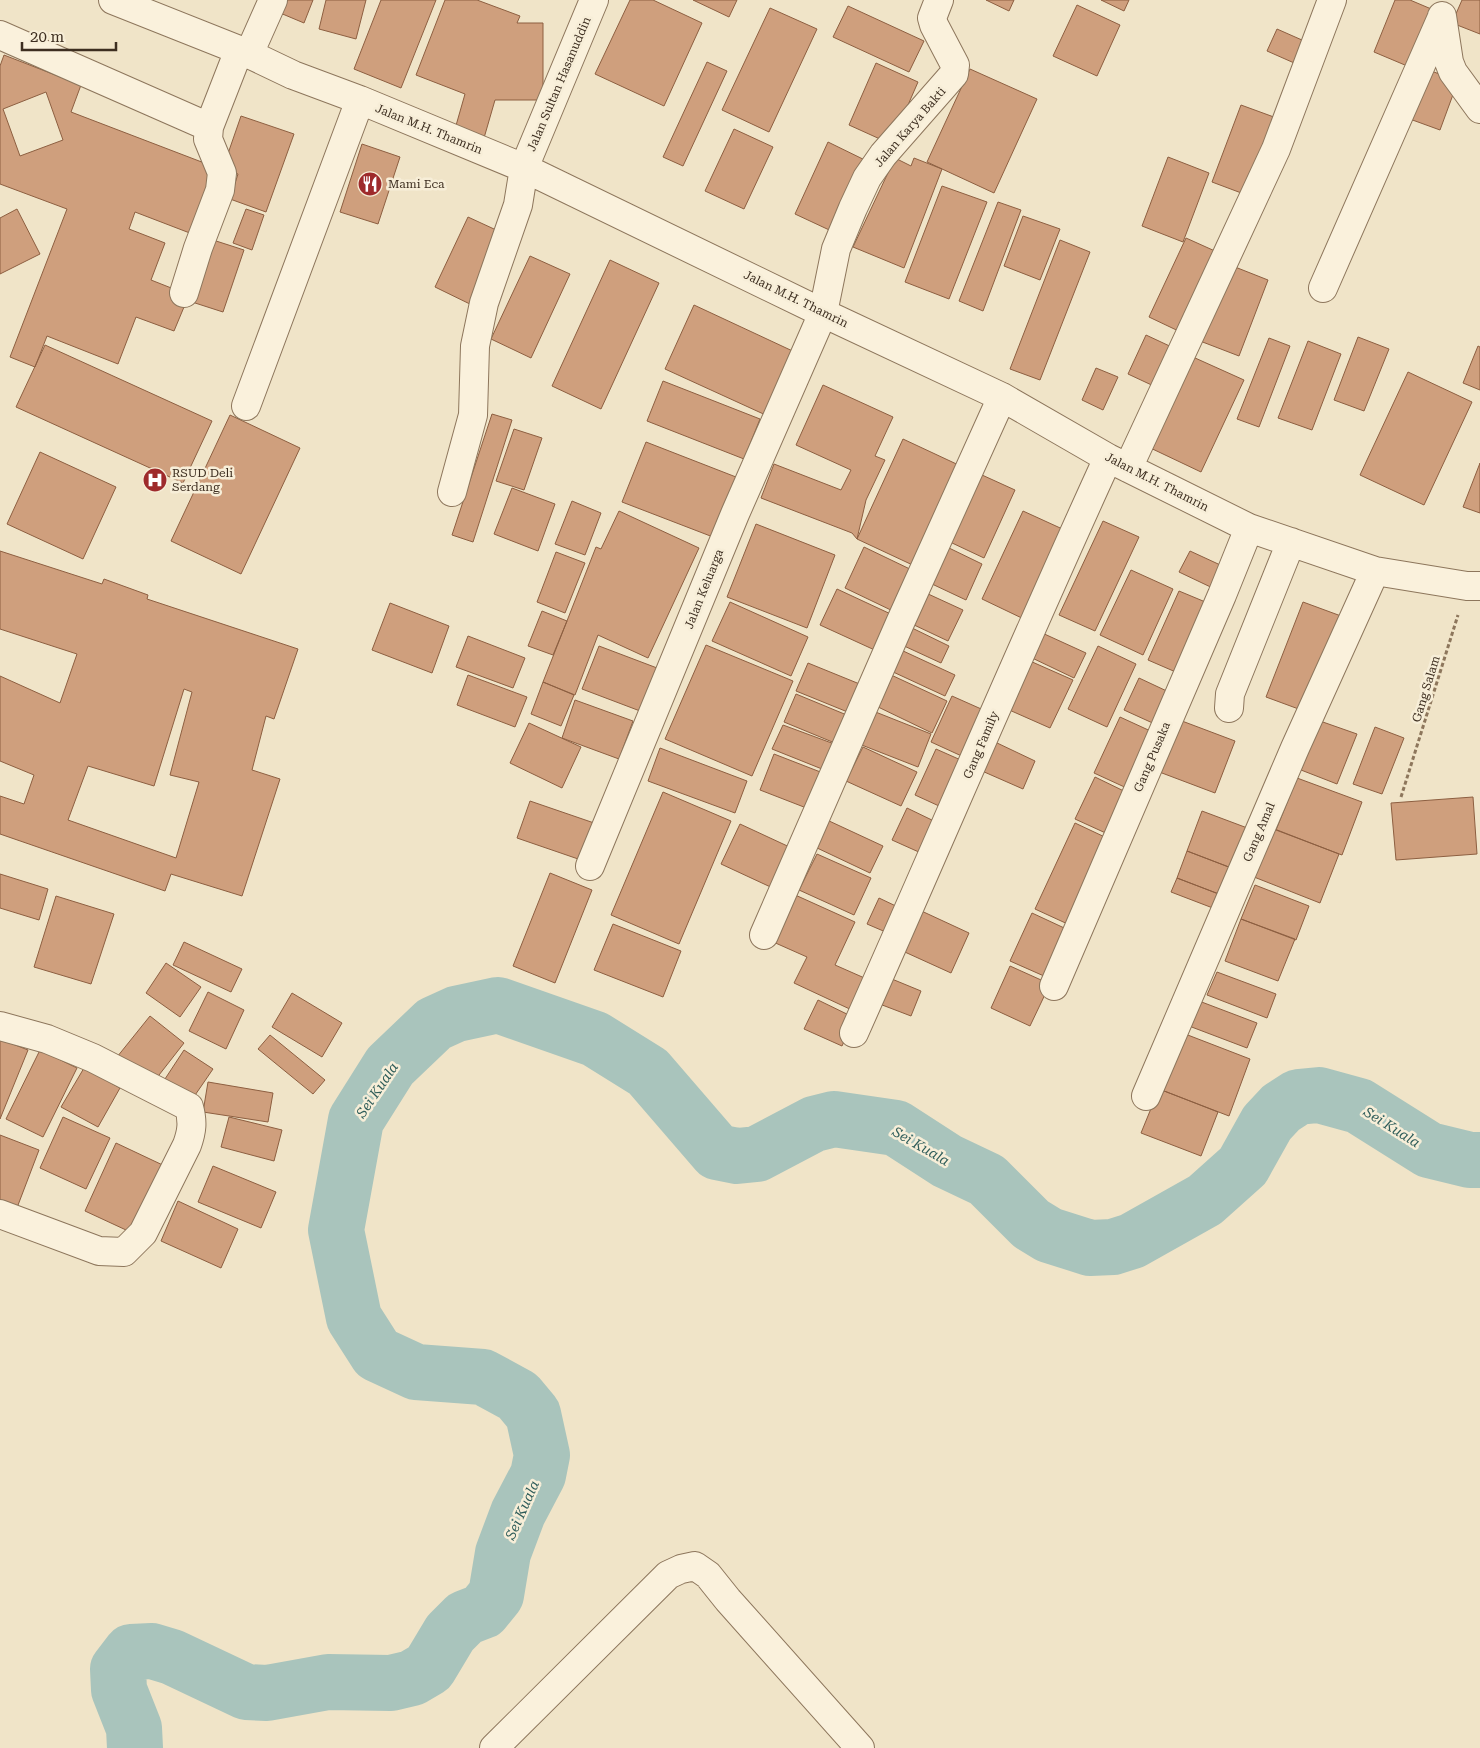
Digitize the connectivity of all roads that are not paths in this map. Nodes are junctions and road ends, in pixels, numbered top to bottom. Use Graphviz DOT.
graph roads {
  1 [pos="113,0"];
  2 [pos="273,0"];
  3 [pos="594,0"];
  4 [pos="940,0"];
  5 [pos="1332,0"];
  6 [pos="1446,8"];
  7 [pos="0,36"];
  8 [pos="244,52"];
  9 [pos="360,100"];
  10 [pos="1480,109"];
  11 [pos="209,127"];
  12 [pos="524,168"];
  13 [pos="1323,288"];
  14 [pos="184,293"];
  15 [pos="823,313"];
  16 [pos="1002,397"];
  17 [pos="246,406"];
  18 [pos="1118,463"];
  19 [pos="452,492"];
  20 [pos="1249,528"];
  21 [pos="1291,542"];
  22 [pos="1375,571"];
  23 [pos="1474,586"];
  24 [pos="1229,708"];
  25 [pos="590,866"];
  26 [pos="764,935"];
  27 [pos="1054,986"];
  28 [pos="0,1026"];
  29 [pos="854,1034"];
  30 [pos="1146,1096"];
  31 [pos="0,1214"];
  32 [pos="494,1748"];
  33 [pos="860,1748"];
  1 -- 8 [label="street, Jalan M.H. Thamrin"];
  2 -- 8 [label="street"];
  3 -- 12 [label="street, Jalan Sultan Hasanuddin"];
  4 -- 15 [label="street, Jalan Karya Bakti"];
  5 -- 18 [label="street, Gang Family"];
  6 -- 10 [label="street"];
  6 -- 13 [label="street"];
  7 -- 11 [label="street"];
  8 -- 9 [label="street, Jalan M.H. Thamrin"];
  8 -- 11 [label="street"];
  9 -- 12 [label="street, Jalan M.H. Thamrin"];
  9 -- 17 [label="street"];
  11 -- 14 [label="street"];
  12 -- 15 [label="street, Jalan M.H. Thamrin"];
  12 -- 19 [label="street, Jalan Sultan Hasanuddin"];
  15 -- 16 [label="street, Jalan M.H. Thamrin"];
  15 -- 25 [label="street, Jalan Keluarga"];
  16 -- 18 [label="street, Jalan M.H. Thamrin"];
  16 -- 26 [label="street"];
  18 -- 20 [label="street, Jalan M.H. Thamrin"];
  18 -- 29 [label="street, Gang Family"];
  20 -- 21 [label="street, Jalan M.H. Thamrin"];
  20 -- 27 [label="street, Gang Pusaka"];
  21 -- 22 [label="street, Jalan M.H. Thamrin"];
  21 -- 24 [label="street"];
  22 -- 23 [label="street, Jalan M.H. Thamrin"];
  22 -- 30 [label="street, Gang Amal"];
  28 -- 31 [label="street"];
  32 -- 33 [label="street"];
}
